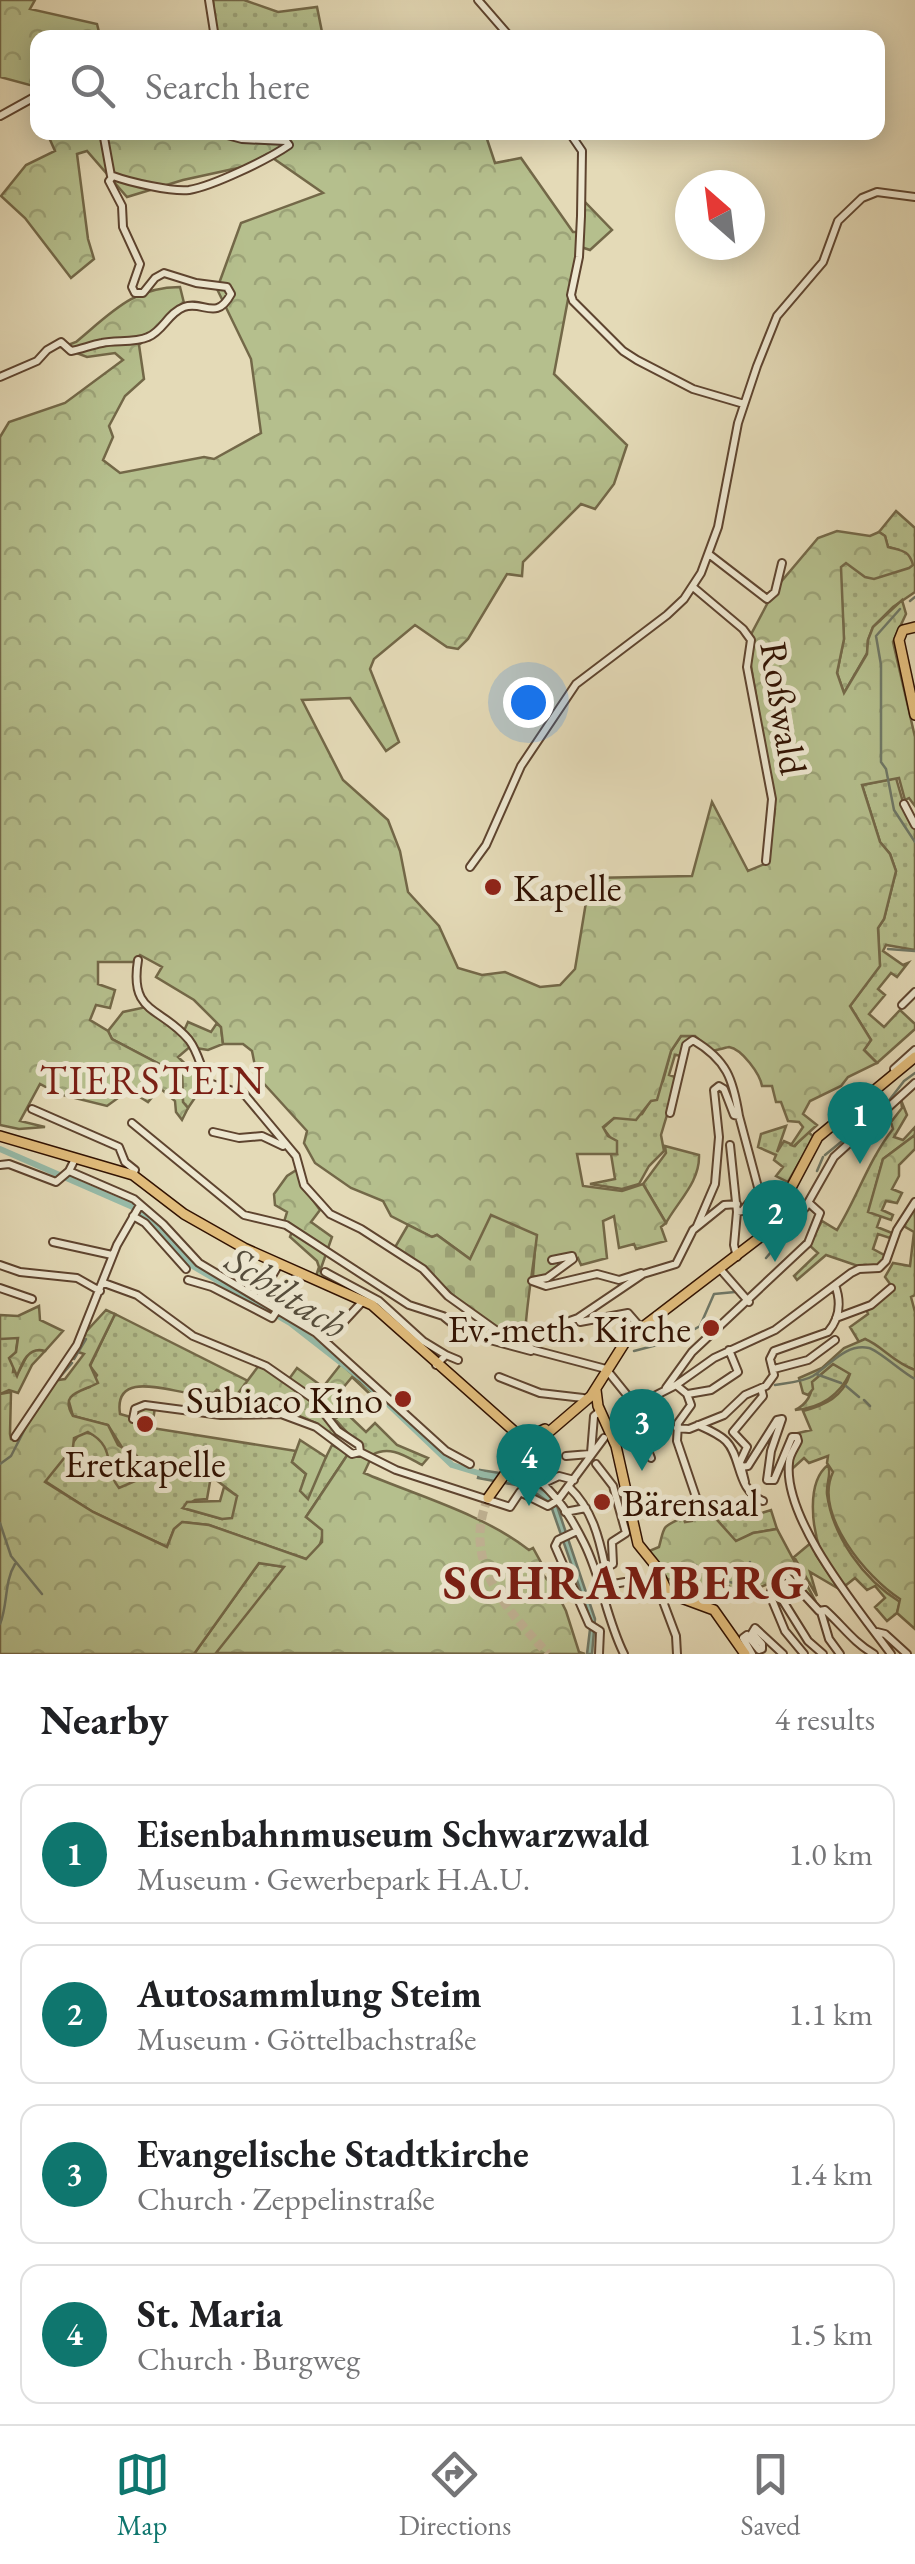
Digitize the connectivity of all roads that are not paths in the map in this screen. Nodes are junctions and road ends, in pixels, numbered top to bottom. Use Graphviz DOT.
graph roads {
  1 [pos="209,0"];
  2 [pos="478,0"];
  3 [pos="213,30"];
  4 [pos="504,30"];
  5 [pos="30,99"];
  6 [pos="0,116"];
  7 [pos="104,140"];
  8 [pos="264,140"];
  9 [pos="574,140"];
  10 [pos="111,176"];
  11 [pos="915,197"];
  12 [pos="0,378"];
  13 [pos="744,404"];
  14 [pos="710,554"];
  15 [pos="782,563"];
  16 [pos="693,588"];
  17 [pos="915,630"];
  18 [pos="915,698"];
  19 [pos="915,715"];
  20 [pos="904,804"];
  21 [pos="915,825"];
  22 [pos="766,862"];
  23 [pos="470,868"];
  24 [pos="138,960"];
  25 [pos="915,992"];
  26 [pos="902,1005"];
  27 [pos="915,1054"];
  28 [pos="915,1083"];
  29 [pos="32,1109"];
  30 [pos="670,1113"];
  31 [pos="738,1116"];
  32 [pos="132,1123"];
  33 [pos="213,1132"];
  34 [pos="0,1136"];
  35 [pos="730,1145"];
  36 [pos="286,1147"];
  37 [pos="76,1158"];
  38 [pos="0,1165"];
  39 [pos="68,1172"];
  40 [pos="132,1175"];
  41 [pos="784,1202"];
  42 [pos="915,1202"];
  43 [pos="809,1203"];
  44 [pos="737,1208"];
  45 [pos="137,1211"];
  46 [pos="698,1226"];
  47 [pos="53,1242"];
  48 [pos="112,1255"];
  49 [pos="737,1257"];
  50 [pos="552,1260"];
  51 [pos="279,1264"];
  52 [pos="0,1265"];
  53 [pos="186,1270"];
  54 [pos="720,1270"];
  55 [pos="325,1272"];
  56 [pos="642,1274"];
  57 [pos="188,1280"];
  58 [pos="835,1285"];
  59 [pos="102,1287"];
  60 [pos="0,1288"];
  61 [pos="891,1288"];
  62 [pos="260,1298"];
  63 [pos="32,1299"];
  64 [pos="363,1302"];
  65 [pos="748,1302"];
  66 [pos="276,1312"];
  67 [pos="836,1318"];
  68 [pos="579,1320"];
  69 [pos="642,1328"];
  70 [pos="836,1340"];
  71 [pos="326,1341"];
  72 [pos="518,1341"];
  73 [pos="534,1350"];
  74 [pos="729,1350"];
  75 [pos="458,1360"];
  76 [pos="440,1361"];
  77 [pos="606,1368"];
  78 [pos="774,1369"];
  79 [pos="498,1377"];
  80 [pos="676,1386"];
  81 [pos="761,1388"];
  82 [pos="596,1390"];
  83 [pos="665,1391"];
  84 [pos="686,1394"];
  85 [pos="585,1398"];
  86 [pos="633,1406"];
  87 [pos="599,1408"];
  88 [pos="133,1419"];
  89 [pos="698,1425"];
  90 [pos="677,1428"];
  91 [pos="545,1429"];
  92 [pos="607,1434"];
  93 [pos="15,1437"];
  94 [pos="525,1451"];
  95 [pos="360,1452"];
  96 [pos="591,1454"];
  97 [pos="566,1456"];
  98 [pos="651,1458"];
  99 [pos="470,1464"];
  100 [pos="596,1464"];
  101 [pos="741,1467"];
  102 [pos="745,1482"];
  103 [pos="542,1484"];
  104 [pos="572,1484"];
  105 [pos="488,1498"];
  106 [pos="763,1501"];
  107 [pos="553,1503"];
  108 [pos="698,1503"];
  109 [pos="586,1508"];
  110 [pos="565,1512"];
  111 [pos="596,1529"];
  112 [pos="578,1533"];
  113 [pos="607,1562"];
  114 [pos="596,1573"];
  115 [pos="602,1586"];
  116 [pos="776,1588"];
  117 [pos="665,1594"];
  118 [pos="822,1612"];
  119 [pos="596,1630"];
  120 [pos="614,1632"];
  121 [pos="877,1632"];
  122 [pos="744,1653"];
  123 [pos="599,1654"];
  124 [pos="624,1654"];
  125 [pos="677,1654"];
  126 [pos="784,1654"];
  127 [pos="804,1654"];
  128 [pos="823,1654"];
  129 [pos="840,1654"];
  130 [pos="874,1654"];
  131 [pos="890,1654"];
  132 [pos="908,1654"];
  1 -- 3 [label="street"];
  2 -- 4 [label="street"];
  5 -- 6 [label="street"];
  7 -- 10 [label="street"];
  8 -- 10 [label="street"];
  9 -- 13 [label="street"];
  10 -- 12 [label="street"];
  11 -- 13 [label="street"];
  13 -- 14 [label="street"];
  14 -- 15 [label="street"];
  14 -- 16 [label="street"];
  16 -- 22 [label="street, Roßwald"];
  16 -- 23 [label="street"];
  17 -- 18 [label="main road"];
  17 -- 19 [label="main road"];
  20 -- 21 [label="street"];
  24 -- 36 [label="street"];
  25 -- 26 [label="street"];
  27 -- 41 [label="main road"];
  28 -- 43 [label="street"];
  29 -- 40 [label="street"];
  30 -- 31 [label="street"];
  31 -- 44 [label="street"];
  31 -- 46 [label="street"];
  32 -- 73 [label="street"];
  33 -- 36 [label="street"];
  34 -- 37 [label="main road"];
  35 -- 44 [label="street"];
  36 -- 72 [label="street"];
  37 -- 39 [label="street"];
  37 -- 40 [label="main road"];
  38 -- 39 [label="street"];
  39 -- 45 [label="street"];
  40 -- 51 [label="main road"];
  41 -- 43 [label="street"];
  41 -- 49 [label="main road"];
  42 -- 58 [label="street"];
  43 -- 65 [label="street"];
  44 -- 46 [label="street"];
  44 -- 49 [label="street"];
  45 -- 48 [label="street"];
  45 -- 53 [label="street"];
  45 -- 62 [label="street"];
  46 -- 56 [label="street"];
  47 -- 48 [label="street"];
  48 -- 59 [label="street"];
  49 -- 54 [label="main road"];
  50 -- 56 [label="street"];
  51 -- 62 [label="street"];
  51 -- 64 [label="main road"];
  52 -- 59 [label="street"];
  54 -- 65 [label="street"];
  54 -- 69 [label="main road"];
  55 -- 76 [label="street"];
  56 -- 68 [label="street"];
  57 -- 66 [label="street"];
  58 -- 67 [label="street"];
  58 -- 74 [label="street"];
  59 -- 93 [label="street"];
  59 -- 95 [label="street"];
  60 -- 63 [label="street"];
  61 -- 67 [label="street"];
  62 -- 66 [label="street"];
  64 -- 71 [label="street"];
  64 -- 76 [label="main road"];
  65 -- 83 [label="street"];
  66 -- 71 [label="street"];
  67 -- 78 [label="street"];
  68 -- 69 [label="street"];
  68 -- 72 [label="street"];
  69 -- 77 [label="main road"];
  70 -- 78 [label="street"];
  71 -- 99 [label="street"];
  72 -- 73 [label="street"];
  73 -- 77 [label="street"];
  74 -- 80 [label="street"];
  74 -- 84 [label="street"];
  75 -- 76 [label="street"];
  76 -- 91 [label="main road"];
  76 -- 94 [label="main road"];
  77 -- 82 [label="main road"];
  77 -- 85 [label="main road"];
  77 -- 86 [label="street"];
  78 -- 81 [label="street"];
  79 -- 85 [label="street"];
  80 -- 83 [label="street"];
  80 -- 84 [label="street"];
  81 -- 89 [label="street"];
  81 -- 101 [label="street"];
  82 -- 85 [label="main road"];
  82 -- 87 [label="main road"];
  83 -- 86 [label="street"];
  84 -- 90 [label="street"];
  85 -- 87 [label="main road"];
  85 -- 91 [label="main road"];
  85 -- 94 [label="main road"];
  86 -- 92 [label="street"];
  86 -- 98 [label="street"];
  87 -- 92 [label="main road"];
  87 -- 96 [label="street"];
  88 -- 95 [label="street"];
  89 -- 90 [label="street"];
  89 -- 102 [label="street"];
  90 -- 108 [label="street"];
  91 -- 94 [label="main road"];
  92 -- 96 [label="street"];
  92 -- 117 [label="main road"];
  94 -- 103 [label="street"];
  94 -- 105 [label="main road"];
  95 -- 107 [label="street"];
  96 -- 97 [label="street"];
  96 -- 104 [label="street"];
  100 -- 113 [label="street"];
  101 -- 102 [label="street"];
  101 -- 121 [label="street"];
  102 -- 106 [label="street"];
  103 -- 104 [label="street"];
  103 -- 107 [label="street"];
  104 -- 107 [label="street"];
  104 -- 109 [label="street"];
  107 -- 110 [label="street"];
  109 -- 110 [label="street"];
  109 -- 111 [label="street"];
  110 -- 112 [label="street"];
  111 -- 112 [label="street"];
  111 -- 113 [label="street"];
  112 -- 114 [label="street"];
  112 -- 119 [label="street"];
  113 -- 114 [label="street"];
  114 -- 115 [label="street"];
  115 -- 117 [label="street"];
  115 -- 120 [label="street"];
  116 -- 118 [label="street"];
  116 -- 127 [label="street"];
  116 -- 128 [label="street"];
  117 -- 122 [label="main road"];
  117 -- 125 [label="street"];
  118 -- 129 [label="street"];
  118 -- 130 [label="street"];
  119 -- 120 [label="street"];
  119 -- 123 [label="street"];
  120 -- 124 [label="street"];
  121 -- 131 [label="street"];
  121 -- 132 [label="street"];
  122 -- 126 [label="street"];
}
